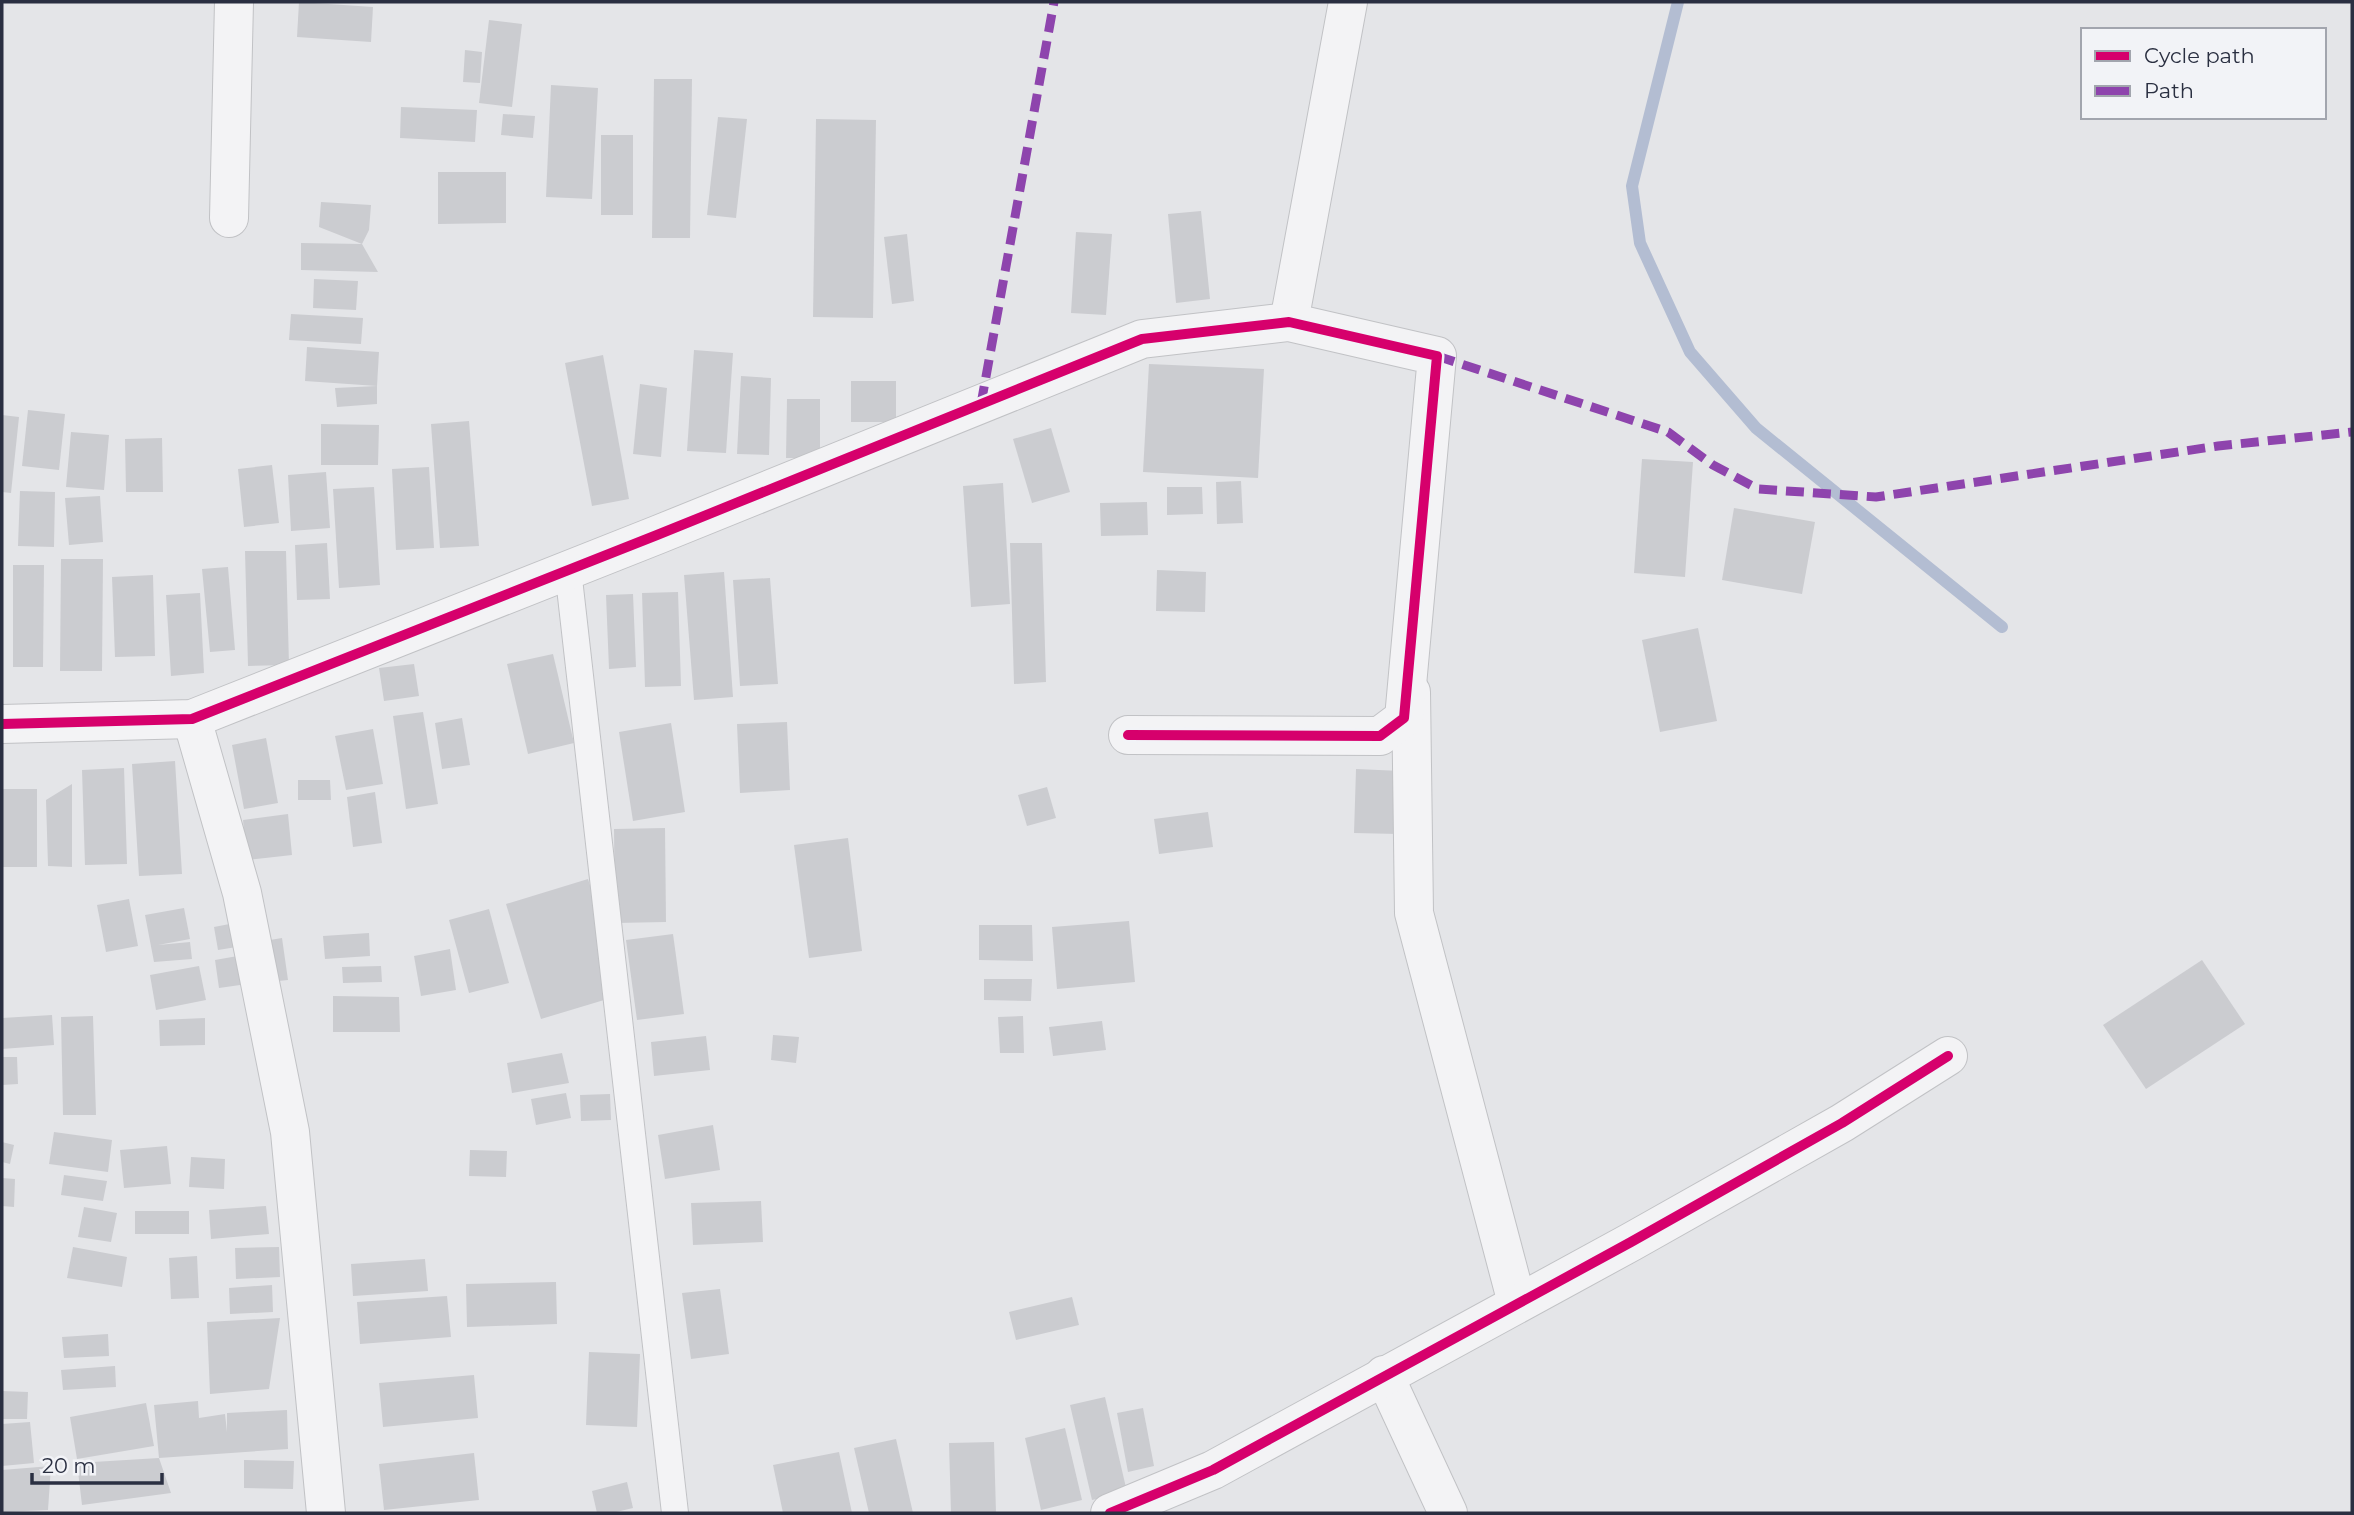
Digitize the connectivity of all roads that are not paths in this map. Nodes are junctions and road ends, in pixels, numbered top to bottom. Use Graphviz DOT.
graph roads {
  1 [pos="234,2"];
  2 [pos="1348,2"];
  3 [pos="229,218"];
  4 [pos="1289,322"];
  5 [pos="568,570"];
  6 [pos="1410,658"];
  7 [pos="192,719"];
  8 [pos="2,724"];
  9 [pos="1128,735"];
  10 [pos="1948,1056"];
  11 [pos="1517,1303"];
  12 [pos="1384,1375"];
  13 [pos="326,1513"];
  14 [pos="675,1513"];
  15 [pos="1110,1513"];
  16 [pos="1448,1513"];
  1 -- 3 [label="street"];
  2 -- 4 [label="street"];
  4 -- 5 [label="street"];
  4 -- 6 [label="street"];
  5 -- 7 [label="street"];
  5 -- 14 [label="lane"];
  6 -- 9 [label="street"];
  6 -- 11 [label="street"];
  7 -- 8 [label="street"];
  7 -- 13 [label="street"];
  10 -- 11 [label="street"];
  11 -- 12 [label="street"];
  12 -- 15 [label="street"];
  12 -- 16 [label="street"];
}
